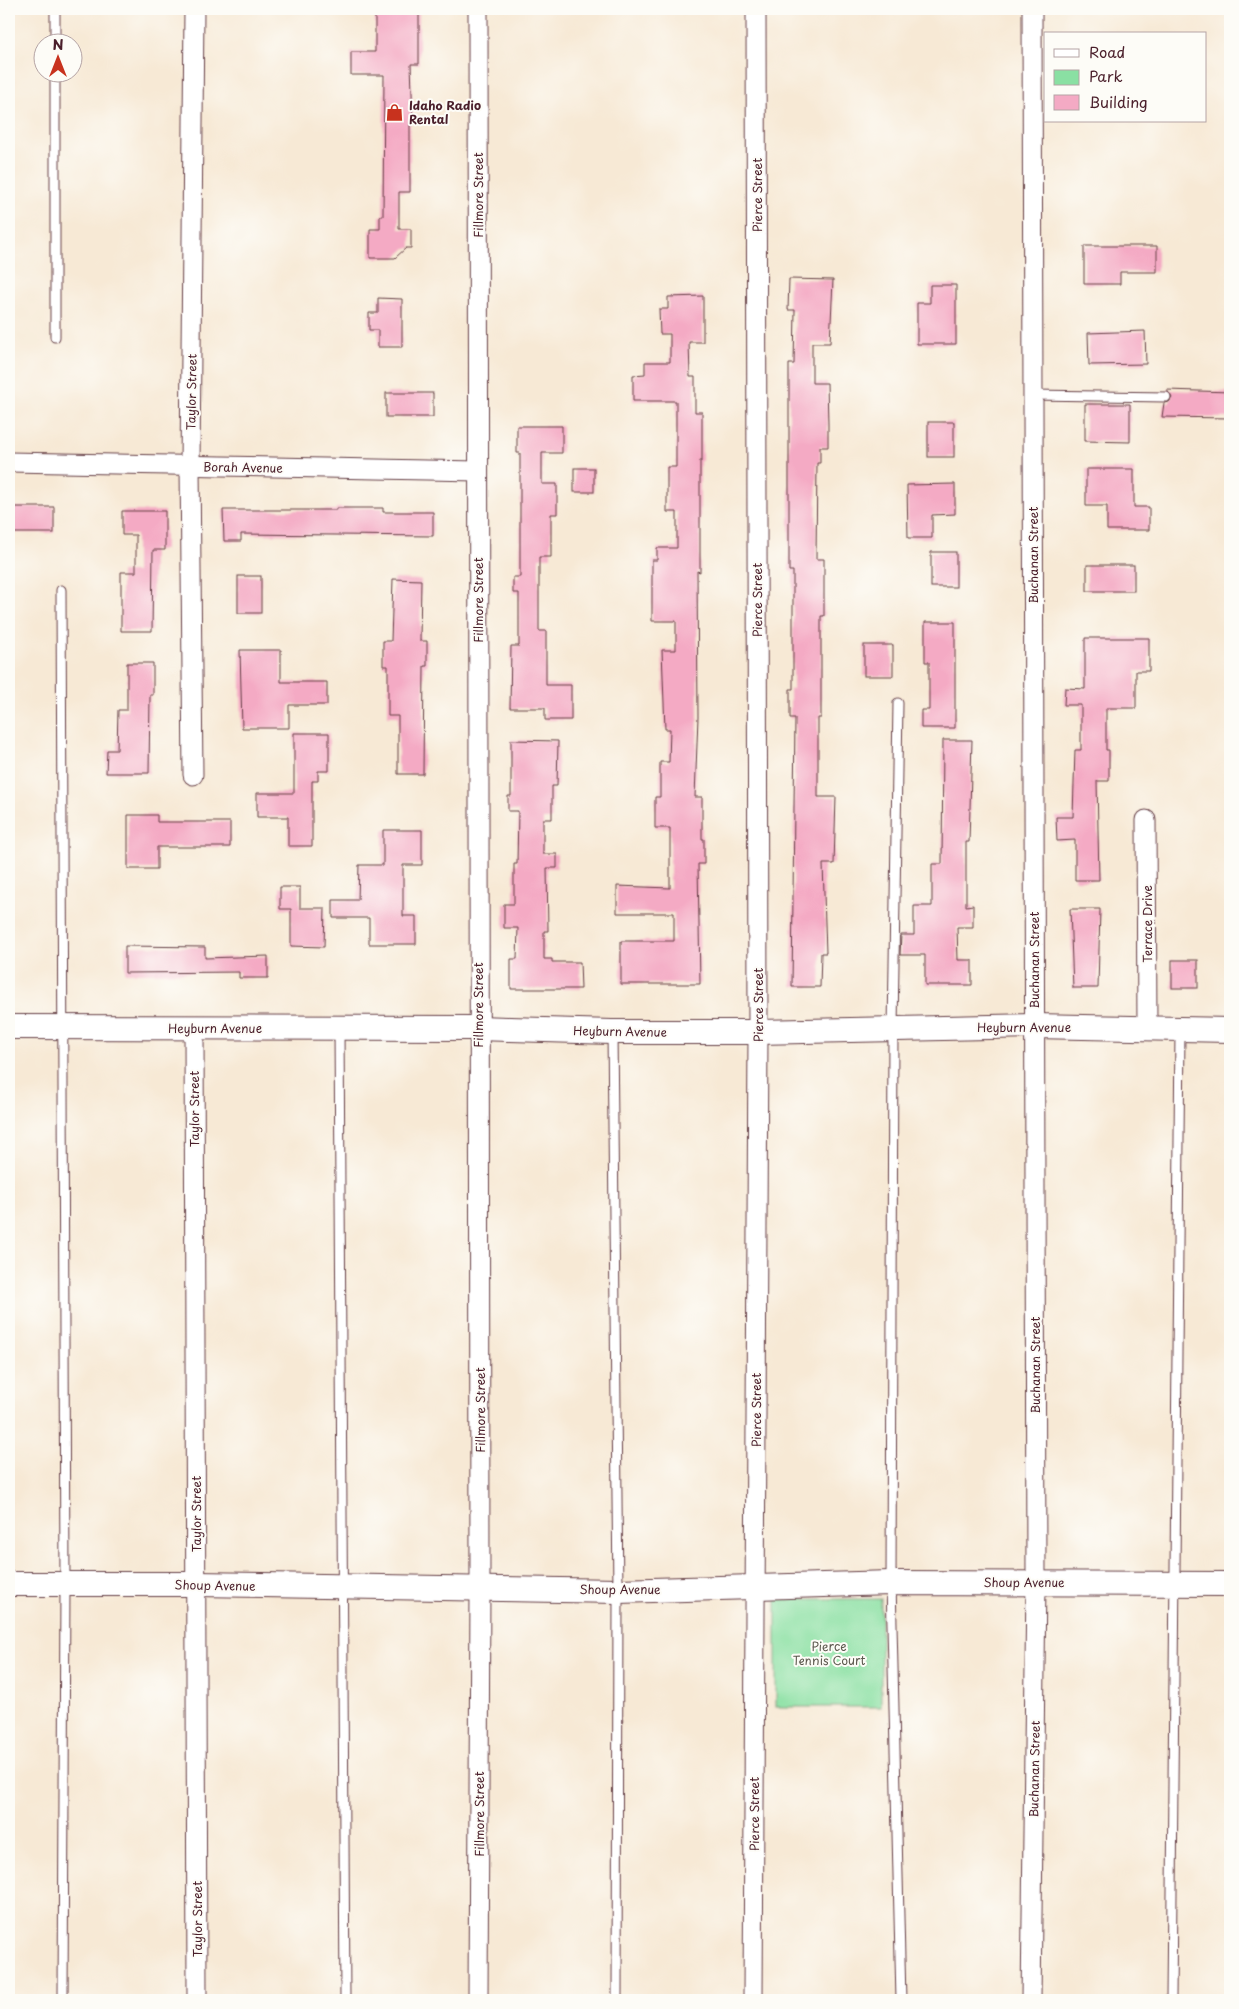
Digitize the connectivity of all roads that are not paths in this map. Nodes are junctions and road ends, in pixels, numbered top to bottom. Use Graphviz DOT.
graph roads {
  1 [pos="55,9"];
  2 [pos="194,9"];
  3 [pos="478,9"];
  4 [pos="756,9"];
  5 [pos="1032,9"];
  6 [pos="55,32"];
  7 [pos="55,82"];
  8 [pos="55,337"];
  9 [pos="1033,395"];
  10 [pos="1166,397"];
  11 [pos="9,462"];
  12 [pos="190,466"];
  13 [pos="478,471"];
  14 [pos="61,590"];
  15 [pos="898,703"];
  16 [pos="193,775"];
  17 [pos="1146,820"];
  18 [pos="1034,1026"];
  19 [pos="9,1027"];
  20 [pos="62,1027"];
  21 [pos="194,1028"];
  22 [pos="339,1028"];
  23 [pos="478,1028"];
  24 [pos="1147,1028"];
  25 [pos="1180,1028"];
  26 [pos="893,1030"];
  27 [pos="1230,1030"];
  28 [pos="612,1032"];
  29 [pos="758,1032"];
  30 [pos="1036,1582"];
  31 [pos="891,1583"];
  32 [pos="9,1584"];
  33 [pos="196,1584"];
  34 [pos="1175,1584"];
  35 [pos="1230,1584"];
  36 [pos="65,1585"];
  37 [pos="342,1586"];
  38 [pos="756,1586"];
  39 [pos="480,1588"];
  40 [pos="618,1591"];
  41 [pos="63,2000"];
  42 [pos="198,2000"];
  43 [pos="344,2000"];
  44 [pos="478,2000"];
  45 [pos="617,2000"];
  46 [pos="753,2000"];
  47 [pos="901,2000"];
  48 [pos="1031,2000"];
  49 [pos="1171,2000"];
  1 -- 6 [label="lane"];
  2 -- 12 [label="street, Taylor Street"];
  3 -- 13 [label="street, Fillmore Street"];
  4 -- 29 [label="street, Pierce Street"];
  5 -- 9 [label="street, Buchanan Street"];
  7 -- 8 [label="lane"];
  9 -- 10 [label="lane"];
  9 -- 18 [label="street, Buchanan Street"];
  11 -- 12 [label="street, Borah Avenue"];
  12 -- 13 [label="street, Borah Avenue"];
  12 -- 16 [label="street, Taylor Street"];
  13 -- 23 [label="street, Fillmore Street"];
  14 -- 20 [label="lane"];
  15 -- 26 [label="lane"];
  17 -- 24 [label="street, Terrace Drive"];
  18 -- 24 [label="street, Heyburn Avenue"];
  18 -- 26 [label="street, Heyburn Avenue"];
  18 -- 30 [label="street, Buchanan Street"];
  19 -- 20 [label="street, Heyburn Avenue"];
  20 -- 21 [label="street, Heyburn Avenue"];
  20 -- 36 [label="lane"];
  21 -- 22 [label="street, Heyburn Avenue"];
  21 -- 33 [label="street, Taylor Street"];
  22 -- 23 [label="street, Heyburn Avenue"];
  22 -- 37 [label="lane"];
  23 -- 28 [label="street, Heyburn Avenue"];
  23 -- 39 [label="street, Fillmore Street"];
  24 -- 25 [label="street, Heyburn Avenue"];
  25 -- 27 [label="street, Heyburn Avenue"];
  25 -- 34 [label="lane"];
  26 -- 29 [label="street, Heyburn Avenue"];
  26 -- 31 [label="lane"];
  28 -- 29 [label="street, Heyburn Avenue"];
  28 -- 40 [label="lane"];
  29 -- 38 [label="street, Pierce Street"];
  30 -- 31 [label="street, Shoup Avenue"];
  30 -- 34 [label="street, Shoup Avenue"];
  30 -- 48 [label="street, Buchanan Street"];
  31 -- 38 [label="street, Shoup Avenue"];
  31 -- 47 [label="lane"];
  32 -- 36 [label="street, Shoup Avenue"];
  33 -- 36 [label="street, Shoup Avenue"];
  33 -- 37 [label="street, Shoup Avenue"];
  33 -- 42 [label="street, Taylor Street"];
  34 -- 35 [label="street, Shoup Avenue"];
  34 -- 49 [label="lane"];
  36 -- 41 [label="lane"];
  37 -- 39 [label="street, Shoup Avenue"];
  37 -- 43 [label="lane"];
  38 -- 40 [label="street, Shoup Avenue"];
  38 -- 46 [label="street, Pierce Street"];
  39 -- 40 [label="street, Shoup Avenue"];
  39 -- 44 [label="street, Fillmore Street"];
  40 -- 45 [label="lane"];
}
